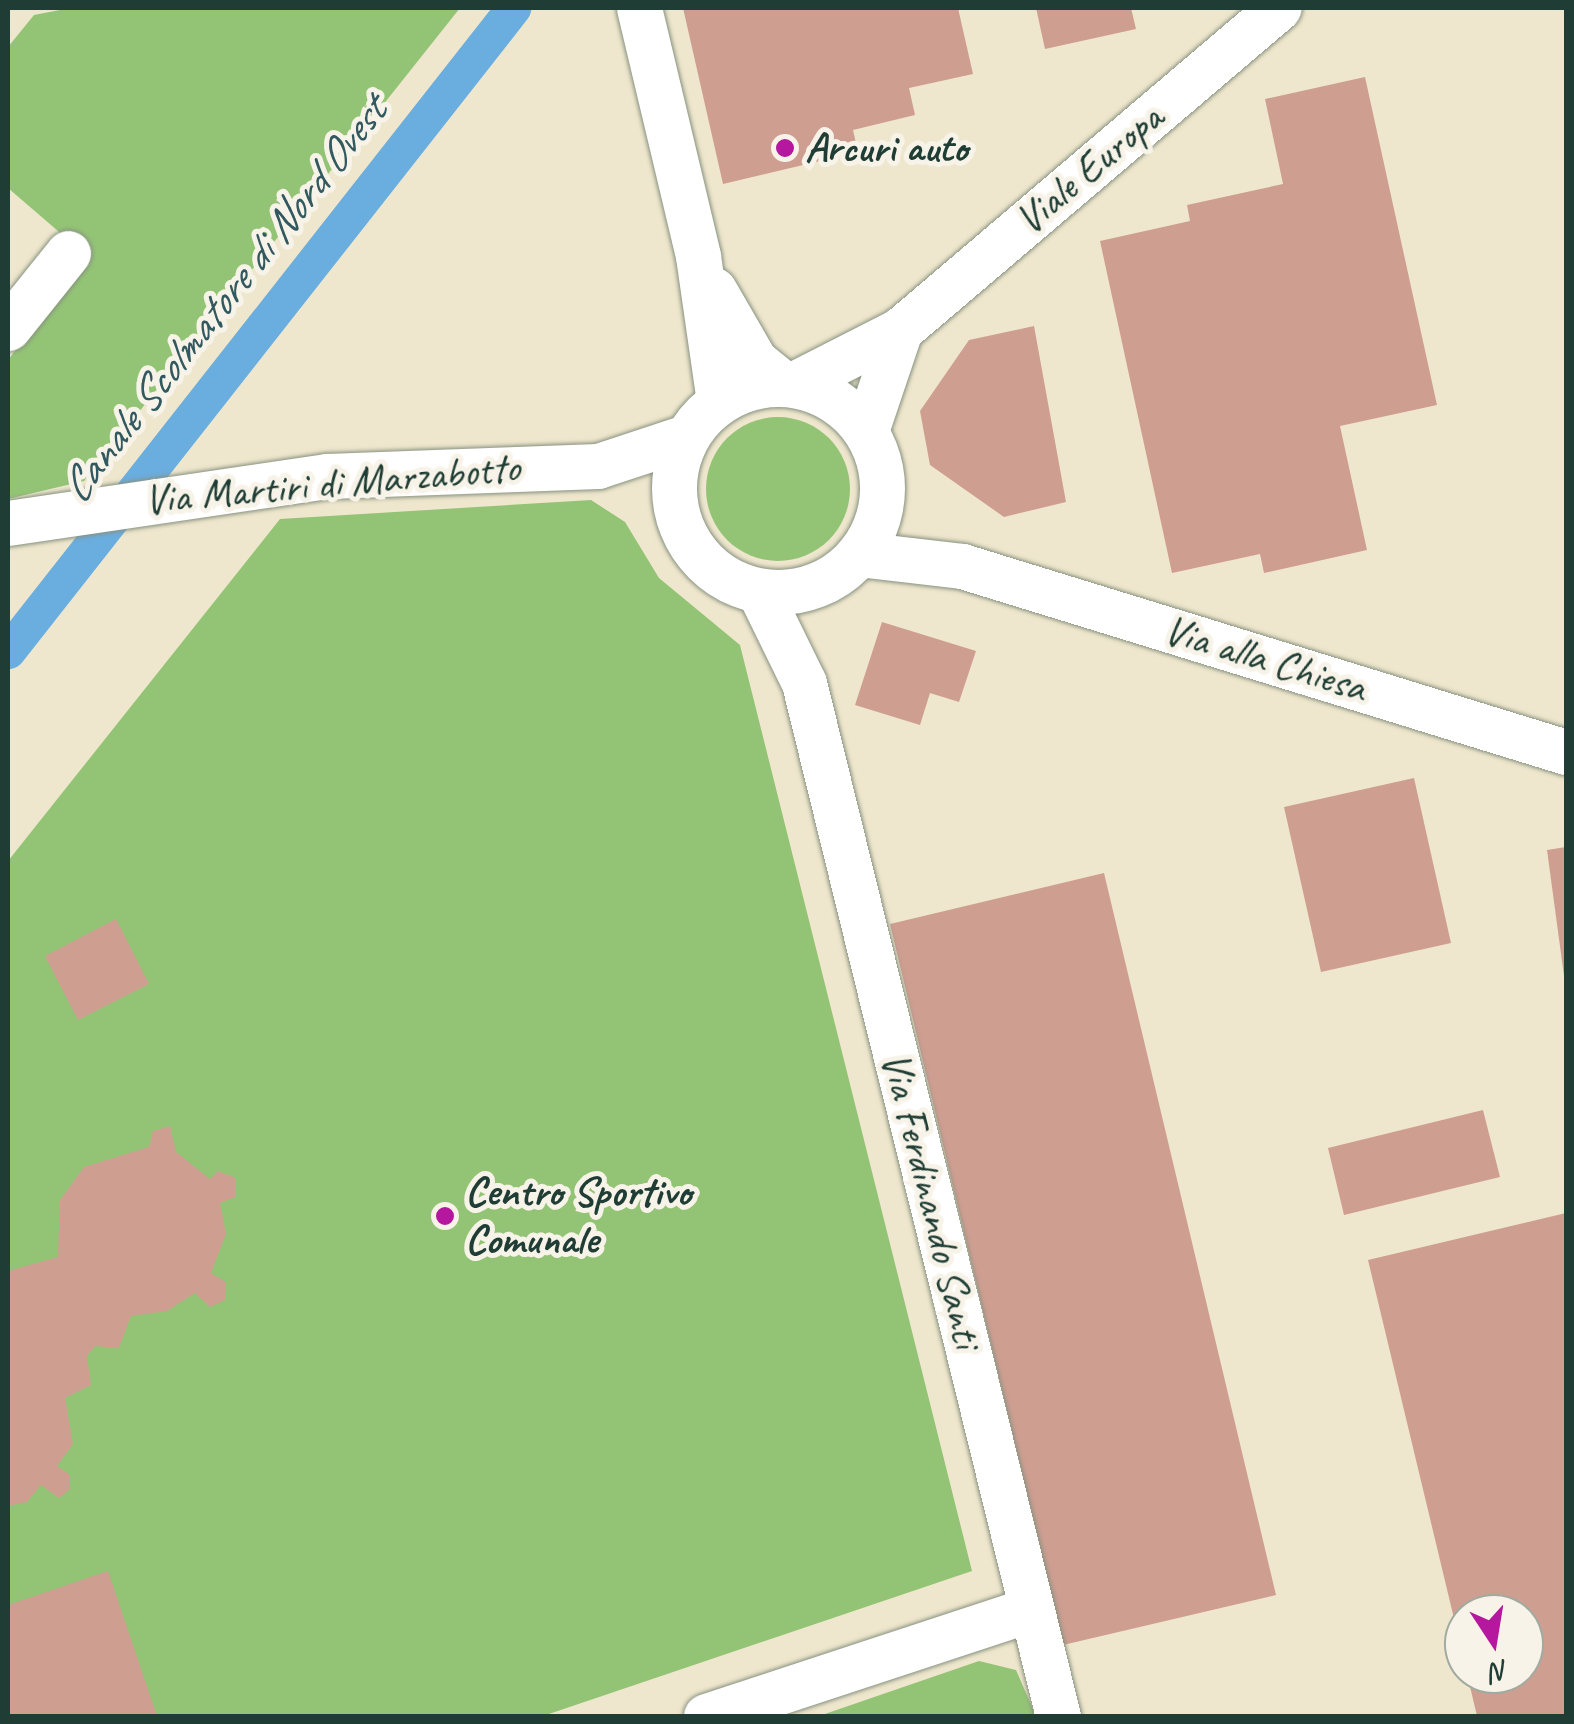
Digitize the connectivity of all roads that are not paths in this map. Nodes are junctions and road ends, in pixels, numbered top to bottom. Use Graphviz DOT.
graph roads {
  1 [pos="639,8"];
  2 [pos="1278,8"];
  3 [pos="68,253"];
  4 [pos="698,256"];
  5 [pos="8,328"];
  6 [pos="900,330"];
  7 [pos="788,384"];
  8 [pos="719,401"];
  9 [pos="866,430"];
  10 [pos="686,436"];
  11 [pos="598,466"];
  12 [pos="882,500"];
  13 [pos="675,509"];
  14 [pos="24,520"];
  15 [pos="859,554"];
  16 [pos="962,566"];
  17 [pos="822,582"];
  18 [pos="760,591"];
  19 [pos="804,683"];
  20 [pos="1566,752"];
  21 [pos="1031,1608"];
  22 [pos="706,1716"];
  23 [pos="1058,1716"];
  1 -- 4 [label="street"];
  2 -- 6 [label="street, Viale Europa"];
  3 -- 5 [label="street"];
  4 -- 7 [label="street"];
  4 -- 8 [label="street"];
  6 -- 7 [label="street, Viale Europa"];
  6 -- 9 [label="street"];
  7 -- 8 [label="street"];
  7 -- 9 [label="street"];
  8 -- 10 [label="street"];
  9 -- 12 [label="street"];
  10 -- 11 [label="street, Via Martiri di Marzabotto"];
  10 -- 13 [label="street"];
  11 -- 13 [label="street, Via Martiri di Marzabotto"];
  11 -- 14 [label="street, Via Martiri di Marzabotto"];
  12 -- 15 [label="street"];
  12 -- 16 [label="street, Via alla Chiesa"];
  13 -- 18 [label="street"];
  15 -- 16 [label="street, Via alla Chiesa"];
  15 -- 17 [label="street"];
  16 -- 20 [label="street, Via alla Chiesa"];
  17 -- 18 [label="street"];
  17 -- 19 [label="street, Via Ferdinando Santi"];
  18 -- 19 [label="street, Via Ferdinando Santi"];
  19 -- 21 [label="street, Via Ferdinando Santi"];
  21 -- 22 [label="street"];
  21 -- 23 [label="street, Via Ferdinando Santi"];
}
